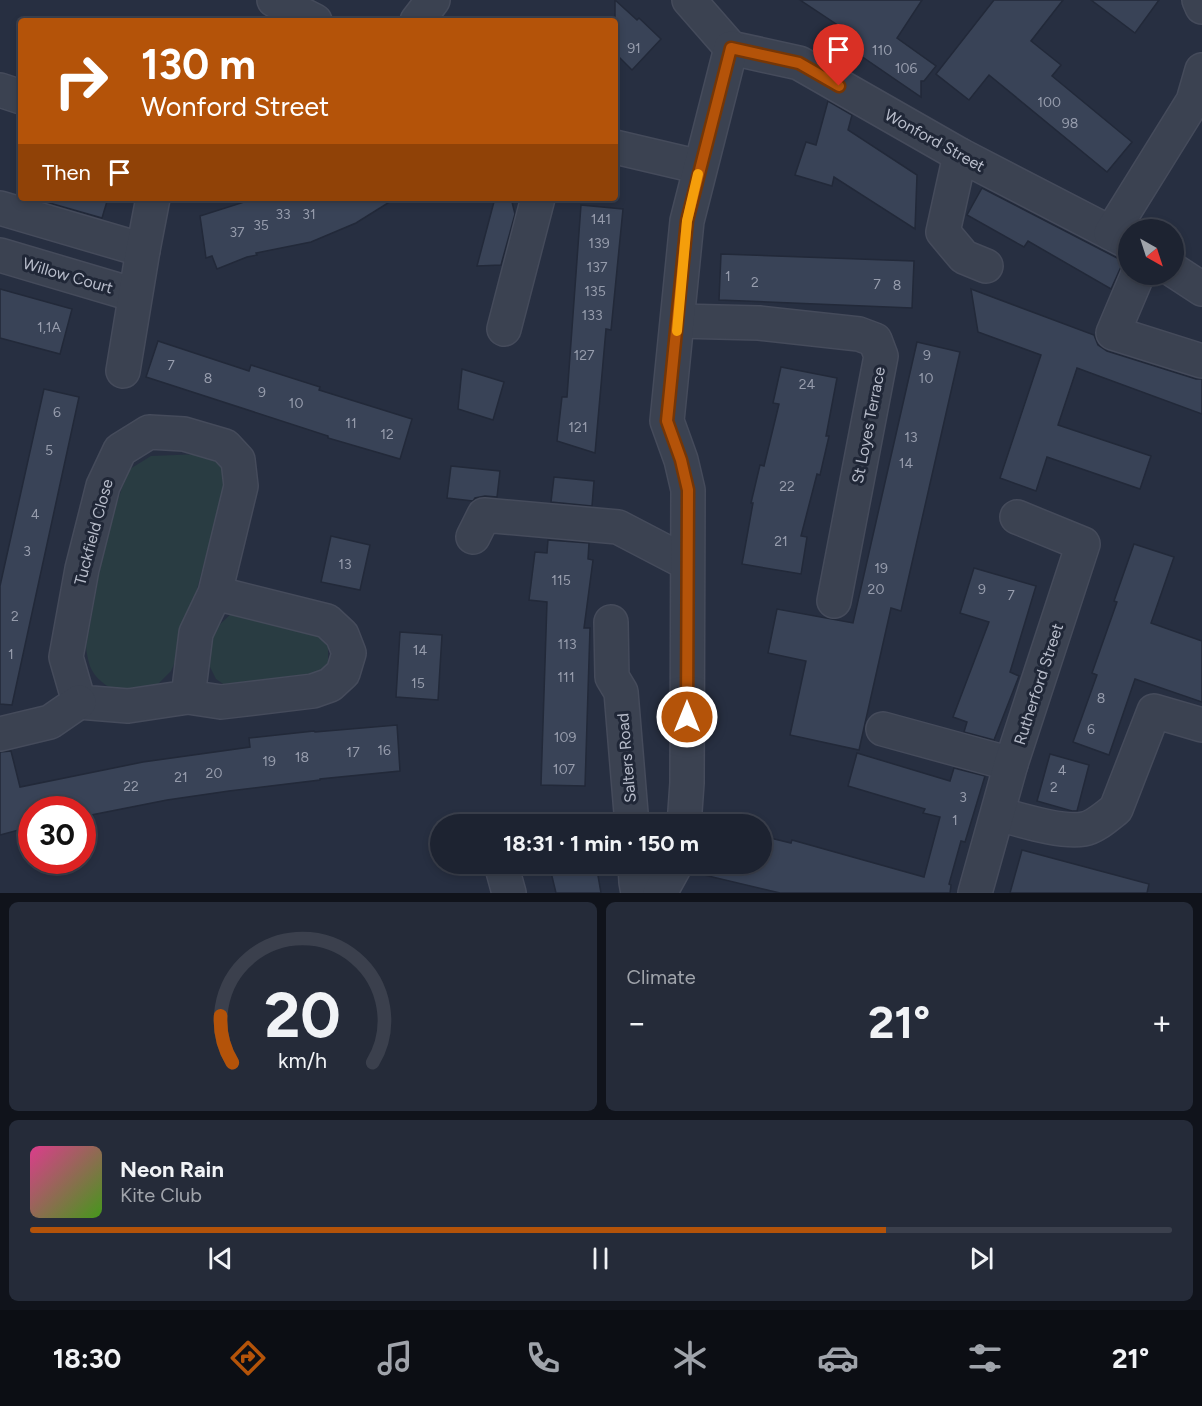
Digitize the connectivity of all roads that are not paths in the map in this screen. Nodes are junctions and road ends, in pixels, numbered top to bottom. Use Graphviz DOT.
graph roads {
  1 [pos="274,0"];
  2 [pos="433,0"];
  3 [pos="689,0"];
  4 [pos="1199,0"];
  5 [pos="1202,7"];
  6 [pos="309,18"];
  7 [pos="419,18"];
  8 [pos="731,48"];
  9 [pos="1202,70"];
  10 [pos="0,90"];
  11 [pos="18,96"];
  12 [pos="618,148"];
  13 [pos="960,155"];
  14 [pos="700,167"];
  15 [pos="152,201"];
  16 [pos="537,201"];
  17 [pos="0,208"];
  18 [pos="1130,219"];
  19 [pos="1118,236"];
  20 [pos="143,250"];
  21 [pos="0,255"];
  22 [pos="986,266"];
  23 [pos="1184,277"];
  24 [pos="1133,285"];
  25 [pos="1202,289"];
  26 [pos="135,295"];
  27 [pos="678,321"];
  28 [pos="504,329"];
  29 [pos="1202,361"];
  30 [pos="123,371"];
  31 [pos="1017,517"];
  32 [pos="473,537"];
  33 [pos="687,564"];
  34 [pos="215,593"];
  35 [pos="834,601"];
  36 [pos="611,622"];
  37 [pos="188,697"];
  38 [pos="79,702"];
  39 [pos="1202,725"];
  40 [pos="883,729"];
  41 [pos="0,734"];
  42 [pos="1011,764"];
  43 [pos="631,814"];
  44 [pos="685,814"];
  45 [pos="998,814"];
  46 [pos="504,874"];
  47 [pos="636,874"];
  48 [pos="670,874"];
  49 [pos="509,893"];
  50 [pos="638,893"];
  51 [pos="660,893"];
  52 [pos="975,893"];
  1 -- 6 [label="street"];
  2 -- 7 [label="street"];
  3 -- 8 [label="street"];
  4 -- 5 [label="street"];
  8 -- 13 [label="street, Wonford Street"];
  8 -- 14 [label="street"];
  9 -- 18 [label="street"];
  10 -- 11 [label="street"];
  12 -- 14 [label="street"];
  13 -- 19 [label="street, Wonford Street"];
  13 -- 22 [label="street"];
  14 -- 27 [label="street"];
  15 -- 20 [label="street, Willow Court"];
  16 -- 28 [label="street"];
  17 -- 20 [label="street"];
  20 -- 26 [label="street, Willow Court"];
  21 -- 26 [label="street, Willow Court"];
  23 -- 25 [label="street"];
  24 -- 29 [label="street"];
  26 -- 30 [label="street, Willow Court"];
  27 -- 33 [label="street"];
  27 -- 35 [label="street, St Loyes Terrace"];
  31 -- 42 [label="street, Rutherford Street"];
  32 -- 33 [label="street"];
  33 -- 44 [label="street"];
  34 -- 37 [label="street, Tuckfield Close"];
  34 -- 37 [label="street"];
  34 -- 38 [label="street, Tuckfield Close"];
  36 -- 43 [label="street, Salters Road"];
  37 -- 38 [label="street"];
  38 -- 41 [label="street"];
  39 -- 45 [label="street"];
  40 -- 42 [label="street"];
  42 -- 45 [label="street, Rutherford Street"];
  45 -- 52 [label="street, Rutherford Street"];
  46 -- 49 [label="street"];
  47 -- 50 [label="street"];
  48 -- 51 [label="street"];
}
